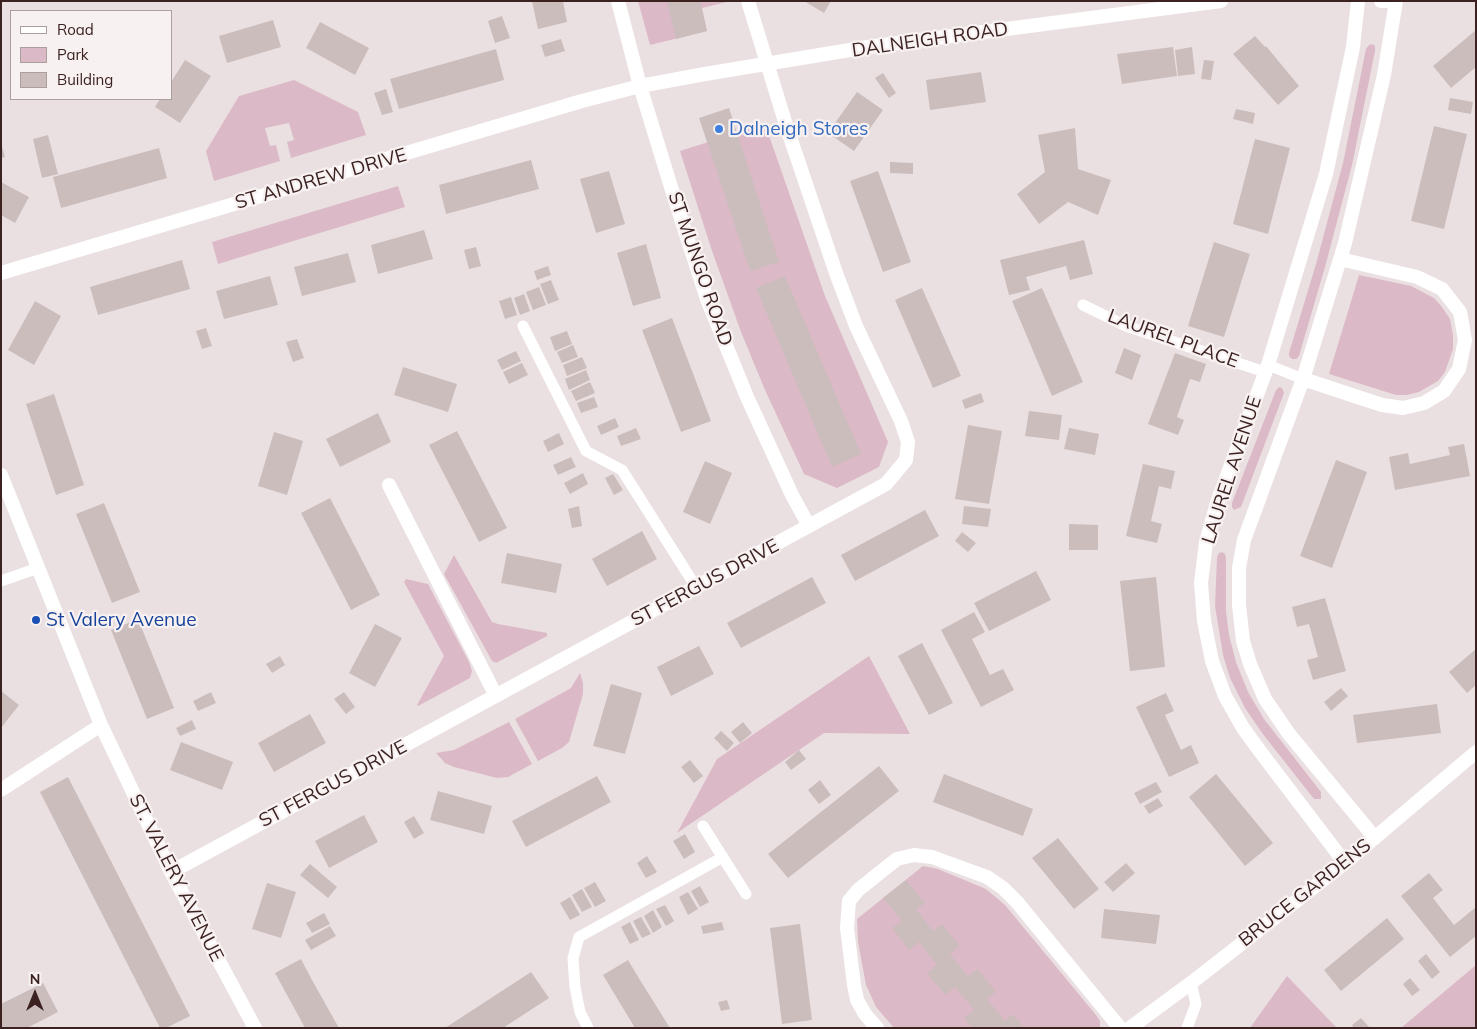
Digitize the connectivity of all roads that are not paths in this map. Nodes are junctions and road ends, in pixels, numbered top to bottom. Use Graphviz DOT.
graph roads {
  1 [pos="618,1"];
  2 [pos="748,1"];
  3 [pos="1220,1"];
  4 [pos="1358,1"];
  5 [pos="1381,1"];
  6 [pos="1385,1"];
  7 [pos="1396,1"];
  8 [pos="767,64"];
  9 [pos="640,86"];
  10 [pos="1340,258"];
  11 [pos="1,273"];
  12 [pos="1083,304"];
  13 [pos="523,326"];
  14 [pos="1266,369"];
  15 [pos="1303,378"];
  16 [pos="1,475"];
  17 [pos="389,485"];
  18 [pos="809,526"];
  19 [pos="38,568"];
  20 [pos="1,581"];
  21 [pos="696,587"];
  22 [pos="496,696"];
  23 [pos="101,726"];
  24 [pos="1476,752"];
  25 [pos="1,790"];
  26 [pos="703,826"];
  27 [pos="1375,838"];
  28 [pos="723,857"];
  29 [pos="1345,863"];
  30 [pos="171,872"];
  31 [pos="746,894"];
  32 [pos="1191,983"];
  33 [pos="255,1028"];
  34 [pos="588,1028"];
  35 [pos="877,1028"];
  36 [pos="1120,1028"];
  37 [pos="1130,1028"];
  38 [pos="1187,1028"];
  1 -- 9 [label="street, ST MUNGO ROAD"];
  2 -- 8 [label="street"];
  3 -- 8 [label="street, DALNEIGH ROAD"];
  4 -- 14 [label="street, LAUREL AVENUE"];
  5 -- 6 [label="street"];
  7 -- 10 [label="street, LAUREL AVENUE"];
  8 -- 9 [label="street, DALNEIGH ROAD"];
  8 -- 18 [label="street, ST FERGUS DRIVE"];
  9 -- 11 [label="street, ST ANDREW DRIVE"];
  9 -- 18 [label="street, ST MUNGO ROAD"];
  10 -- 15 [label="street, LAUREL AVENUE"];
  10 -- 15 [label="street"];
  12 -- 14 [label="lane, LAUREL PLACE"];
  13 -- 21 [label="lane"];
  14 -- 15 [label="lane"];
  14 -- 29 [label="street, LAUREL AVENUE"];
  15 -- 27 [label="street, LAUREL AVENUE"];
  16 -- 19 [label="street, ST. VALERY AVENUE"];
  17 -- 22 [label="street"];
  18 -- 21 [label="street, ST FERGUS DRIVE"];
  19 -- 20 [label="lane"];
  19 -- 23 [label="street, ST. VALERY AVENUE"];
  21 -- 22 [label="street, ST FERGUS DRIVE"];
  22 -- 30 [label="street, ST FERGUS DRIVE"];
  23 -- 25 [label="street"];
  23 -- 30 [label="street, ST. VALERY AVENUE"];
  24 -- 27 [label="street, BRUCE GARDENS"];
  26 -- 28 [label="lane"];
  27 -- 29 [label="street, BRUCE GARDENS"];
  28 -- 31 [label="lane"];
  28 -- 34 [label="lane"];
  29 -- 32 [label="street, BRUCE GARDENS"];
  30 -- 33 [label="street, ST. VALERY AVENUE"];
  32 -- 37 [label="street, BRUCE GARDENS"];
  32 -- 38 [label="lane"];
  35 -- 36 [label="street"];
}
